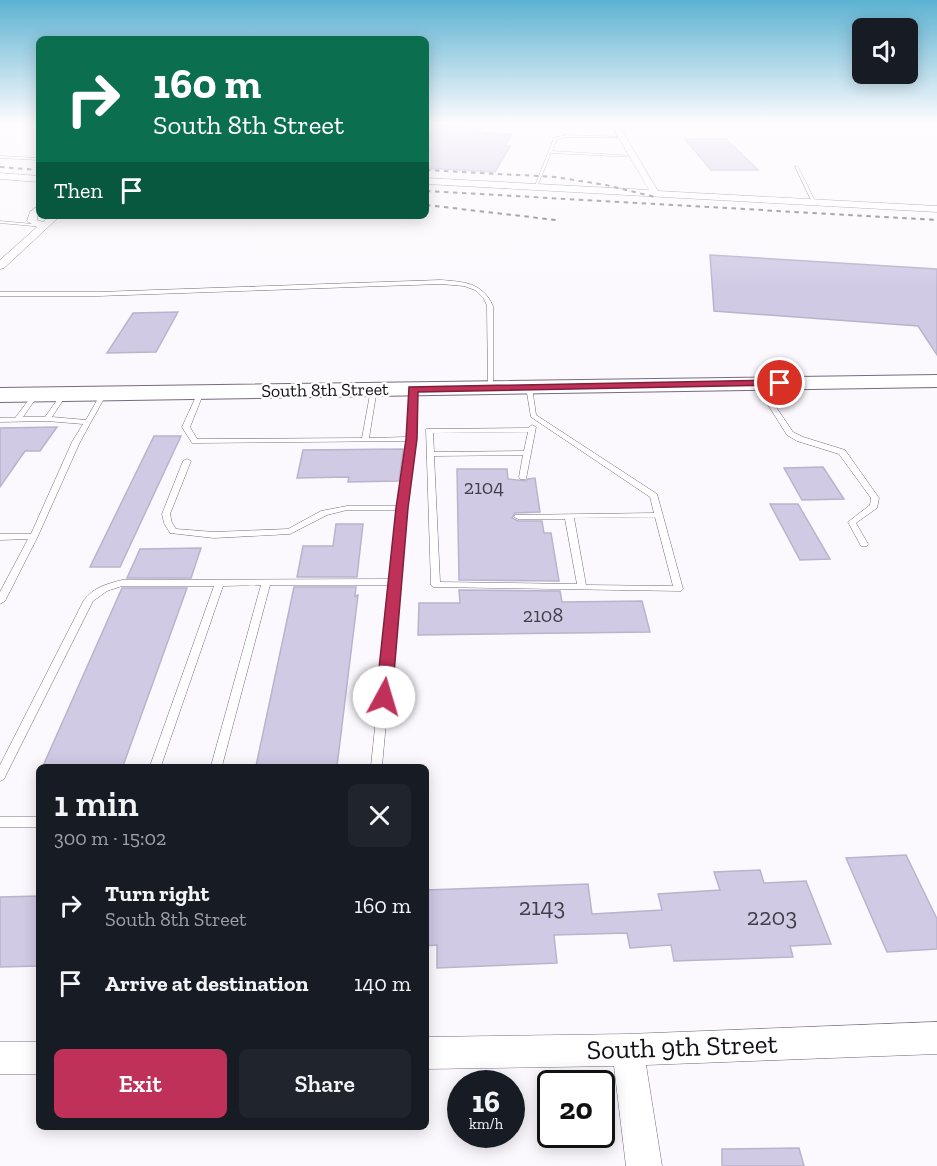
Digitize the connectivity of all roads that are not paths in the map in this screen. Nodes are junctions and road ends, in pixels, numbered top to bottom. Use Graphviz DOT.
graph roads {
  1 [pos="539,178"];
  2 [pos="646,178"];
  3 [pos="802,178"];
  4 [pos="429,181"];
  5 [pos="535,187"];
  6 [pos="654,192"];
  7 [pos="814,202"];
  8 [pos="937,208"];
  9 [pos="36,211"];
  10 [pos="52,219"];
  11 [pos="0,222"];
  12 [pos="44,226"];
  13 [pos="0,266"];
  14 [pos="0,294"];
  15 [pos="937,381"];
  16 [pos="757,383"];
  17 [pos="491,387"];
  18 [pos="529,387"];
  19 [pos="374,389"];
  20 [pos="413,389"];
  21 [pos="201,392"];
  22 [pos="104,393"];
  23 [pos="36,394"];
  24 [pos="64,394"];
  25 [pos="0,395"];
  26 [pos="533,416"];
  27 [pos="18,419"];
  28 [pos="47,419"];
  29 [pos="0,420"];
  30 [pos="88,422"];
  31 [pos="531,430"];
  32 [pos="411,439"];
  33 [pos="365,440"];
  34 [pos="527,453"];
  35 [pos="430,454"];
  36 [pos="187,461"];
  37 [pos="523,477"];
  38 [pos="402,508"];
  39 [pos="659,514"];
  40 [pos="569,516"];
  41 [pos="518,517"];
  42 [pos="34,536"];
  43 [pos="0,537"];
  44 [pos="864,543"];
  45 [pos="220,582"];
  46 [pos="266,582"];
  47 [pos="395,582"];
  48 [pos="582,587"];
  49 [pos="0,601"];
  50 [pos="157,764"];
  51 [pos="218,764"];
  52 [pos="377,764"];
  53 [pos="0,776"];
  54 [pos="0,822"];
  55 [pos="36,822"];
  56 [pos="937,1038"];
  57 [pos="628,1050"];
  58 [pos="429,1053"];
  59 [pos="0,1058"];
  60 [pos="36,1058"];
  61 [pos="644,1166"];
  1 -- 5 [label="lane"];
  2 -- 6 [label="street"];
  3 -- 7 [label="lane"];
  4 -- 5 [label="street"];
  5 -- 6 [label="street"];
  6 -- 7 [label="street"];
  7 -- 8 [label="street"];
  9 -- 12 [label="street"];
  10 -- 12 [label="street"];
  11 -- 12 [label="lane"];
  12 -- 13 [label="street"];
  14 -- 17 [label="lane"];
  15 -- 16 [label="main road, South 8th Street"];
  16 -- 18 [label="main road, South 8th Street"];
  16 -- 44 [label="lane"];
  17 -- 18 [label="main road, South 8th Street"];
  17 -- 20 [label="main road, South 8th Street"];
  18 -- 26 [label="lane"];
  19 -- 20 [label="main road, South 8th Street"];
  19 -- 21 [label="main road, South 8th Street"];
  19 -- 33 [label="lane"];
  20 -- 32 [label="lane"];
  21 -- 22 [label="main road, South 8th Street"];
  21 -- 33 [label="lane"];
  22 -- 24 [label="main road, South 8th Street"];
  22 -- 30 [label="lane"];
  23 -- 24 [label="main road, South 8th Street"];
  23 -- 25 [label="main road, South 8th Street"];
  23 -- 27 [label="lane"];
  24 -- 28 [label="lane"];
  26 -- 31 [label="lane"];
  26 -- 39 [label="lane"];
  27 -- 28 [label="lane"];
  27 -- 29 [label="lane"];
  28 -- 30 [label="lane"];
  30 -- 42 [label="lane"];
  31 -- 34 [label="lane"];
  31 -- 35 [label="lane"];
  32 -- 33 [label="lane"];
  32 -- 38 [label="lane"];
  34 -- 35 [label="lane"];
  34 -- 37 [label="lane"];
  35 -- 48 [label="lane"];
  36 -- 38 [label="lane"];
  38 -- 47 [label="lane"];
  39 -- 40 [label="lane"];
  39 -- 48 [label="lane"];
  40 -- 41 [label="lane"];
  40 -- 48 [label="lane"];
  42 -- 43 [label="lane"];
  42 -- 49 [label="lane"];
  45 -- 46 [label="lane"];
  45 -- 50 [label="lane"];
  45 -- 53 [label="lane"];
  46 -- 47 [label="lane"];
  46 -- 51 [label="lane"];
  47 -- 52 [label="lane"];
  54 -- 55 [label="lane"];
  56 -- 57 [label="street, South 9th Street"];
  57 -- 58 [label="street, South 9th Street"];
  57 -- 61 [label="street"];
  59 -- 60 [label="street"];
}
